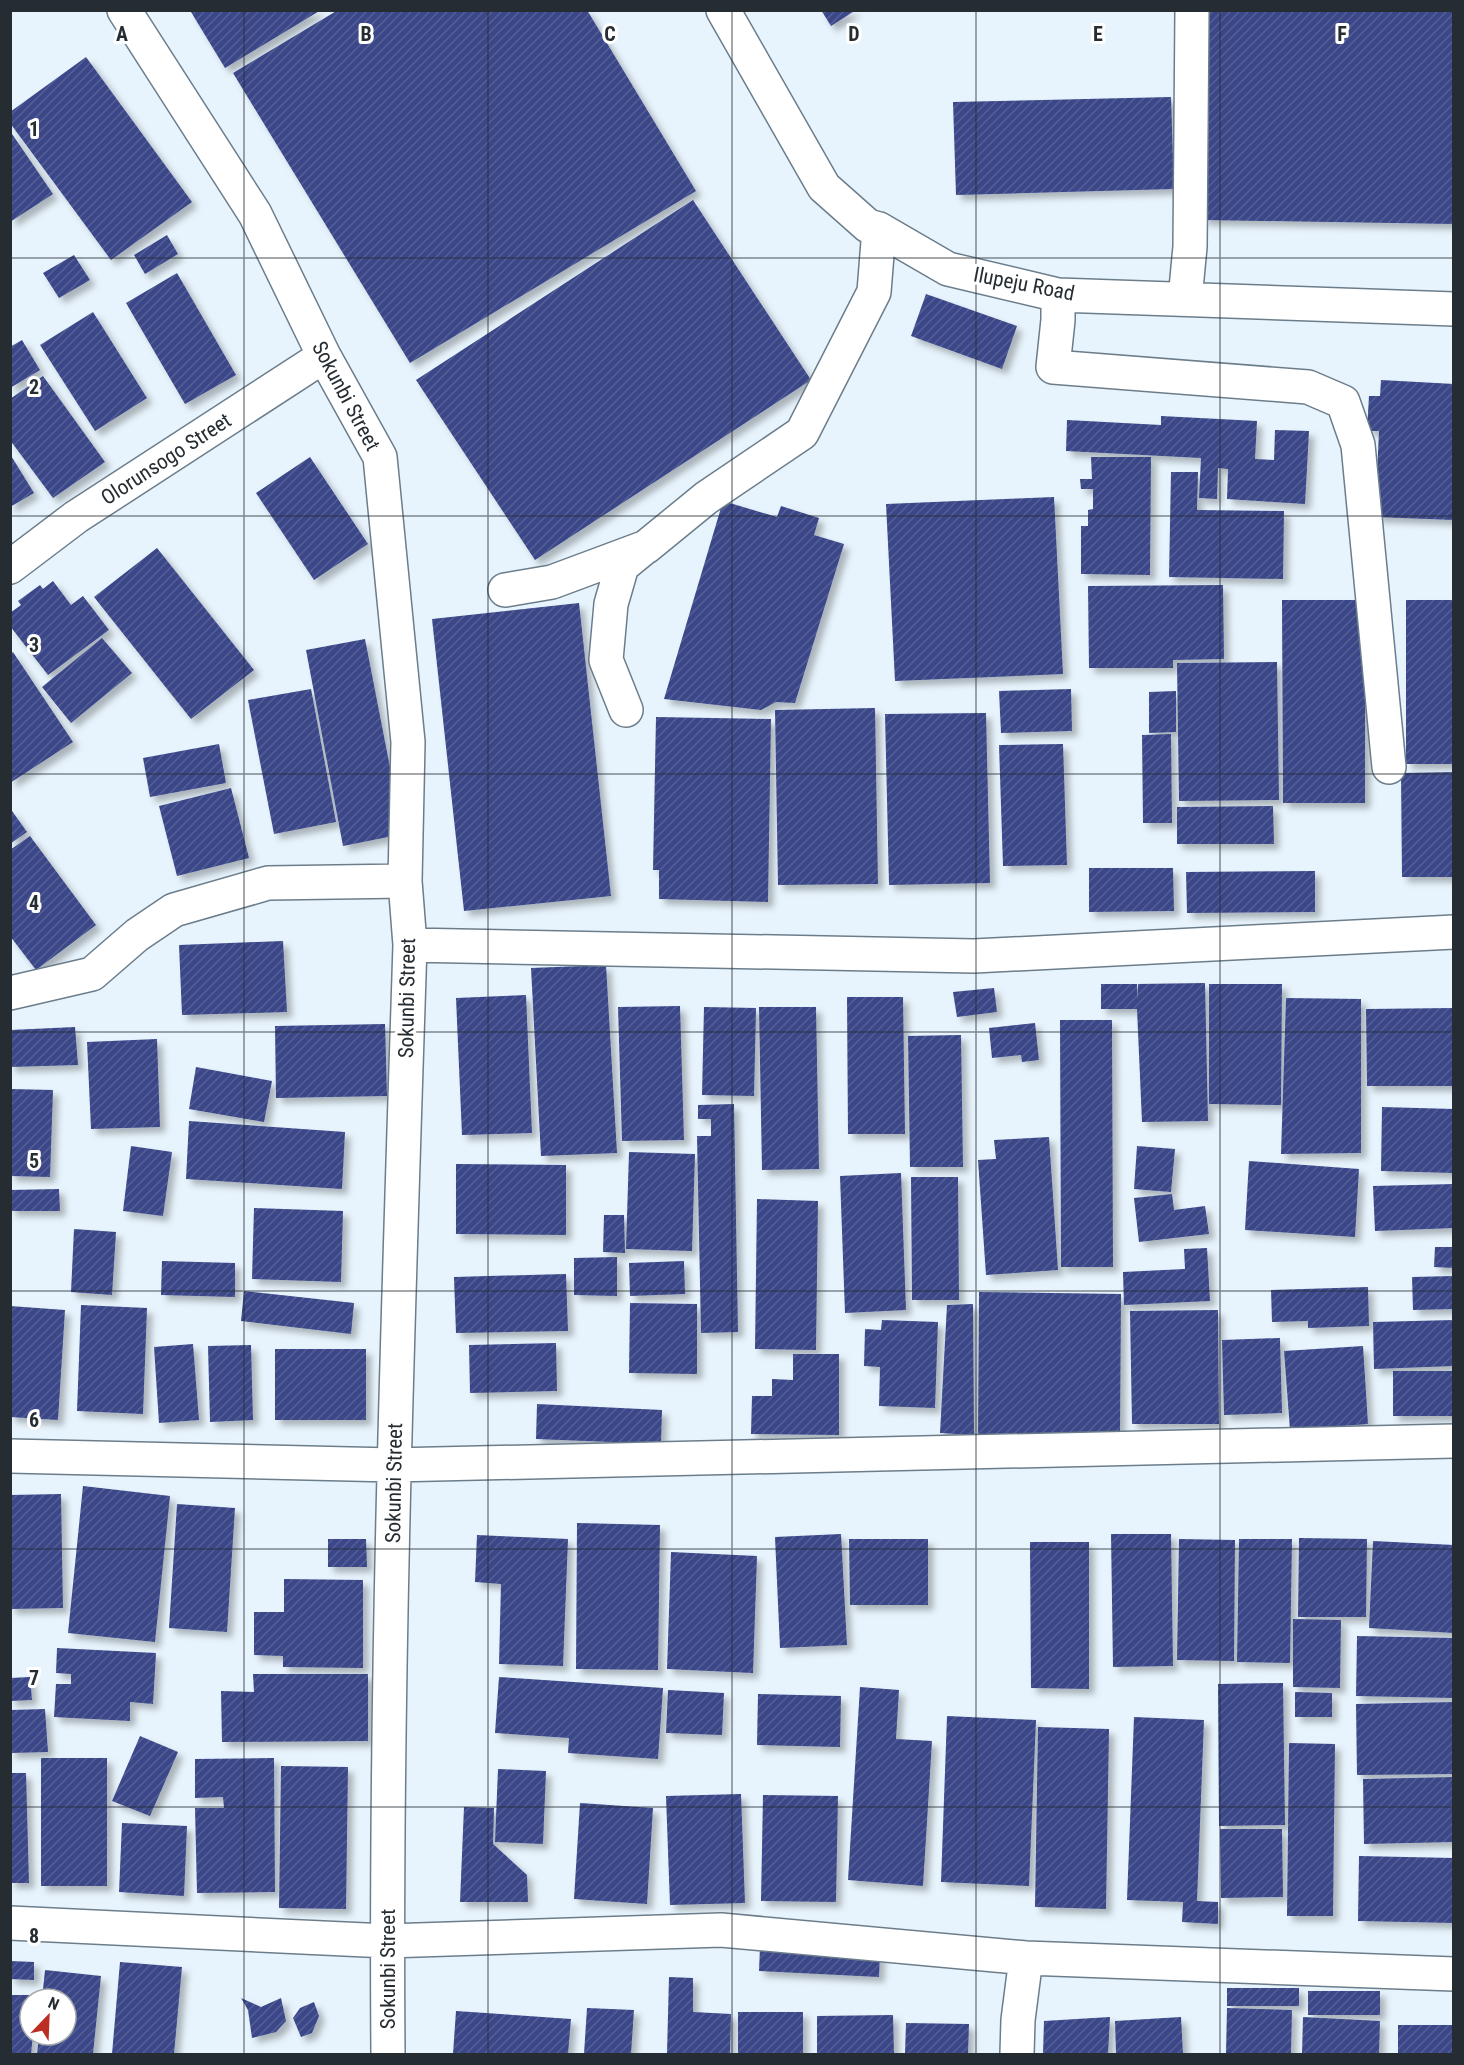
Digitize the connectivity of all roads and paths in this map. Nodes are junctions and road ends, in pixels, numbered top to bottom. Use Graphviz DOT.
graph roads {
  1 [pos="124,10"];
  2 [pos="723,10"];
  3 [pos="1192,10"];
  4 [pos="879,229"];
  5 [pos="1058,295"];
  6 [pos="1185,299"];
  7 [pos="1454,309"];
  8 [pos="324,356"];
  9 [pos="646,547"];
  10 [pos="10,567"];
  11 [pos="505,590"];
  12 [pos="626,710"];
  13 [pos="1389,767"];
  14 [pos="405,881"];
  15 [pos="1454,932"];
  16 [pos="410,945"];
  17 [pos="10,993"];
  18 [pos="1454,1441"];
  19 [pos="10,1456"];
  20 [pos="393,1465"];
  21 [pos="10,1923"];
  22 [pos="387,1941"];
  23 [pos="1026,1958"];
  24 [pos="1454,1974"];
  25 [pos="388,2055"];
  26 [pos="1017,2055"];
  1 -- 8 [label="street, Sokunbi Street"];
  2 -- 4 [label="street, Ilupeju Road"];
  3 -- 6 [label="street"];
  4 -- 5 [label="street, Ilupeju Road"];
  4 -- 9 [label="street"];
  5 -- 6 [label="street, Ilupeju Road"];
  5 -- 13 [label="street"];
  6 -- 7 [label="street, Ilupeju Road"];
  8 -- 10 [label="street, Olorunsogo Street"];
  8 -- 14 [label="street, Sokunbi Street"];
  9 -- 11 [label="street"];
  9 -- 12 [label="street"];
  14 -- 16 [label="street, Sokunbi Street"];
  14 -- 17 [label="street"];
  15 -- 16 [label="street"];
  16 -- 20 [label="street, Sokunbi Street"];
  18 -- 20 [label="street"];
  19 -- 20 [label="street"];
  20 -- 22 [label="street, Sokunbi Street"];
  21 -- 22 [label="street"];
  22 -- 23 [label="street"];
  22 -- 25 [label="street, Sokunbi Street"];
  23 -- 24 [label="street"];
  23 -- 26 [label="street"];
}
